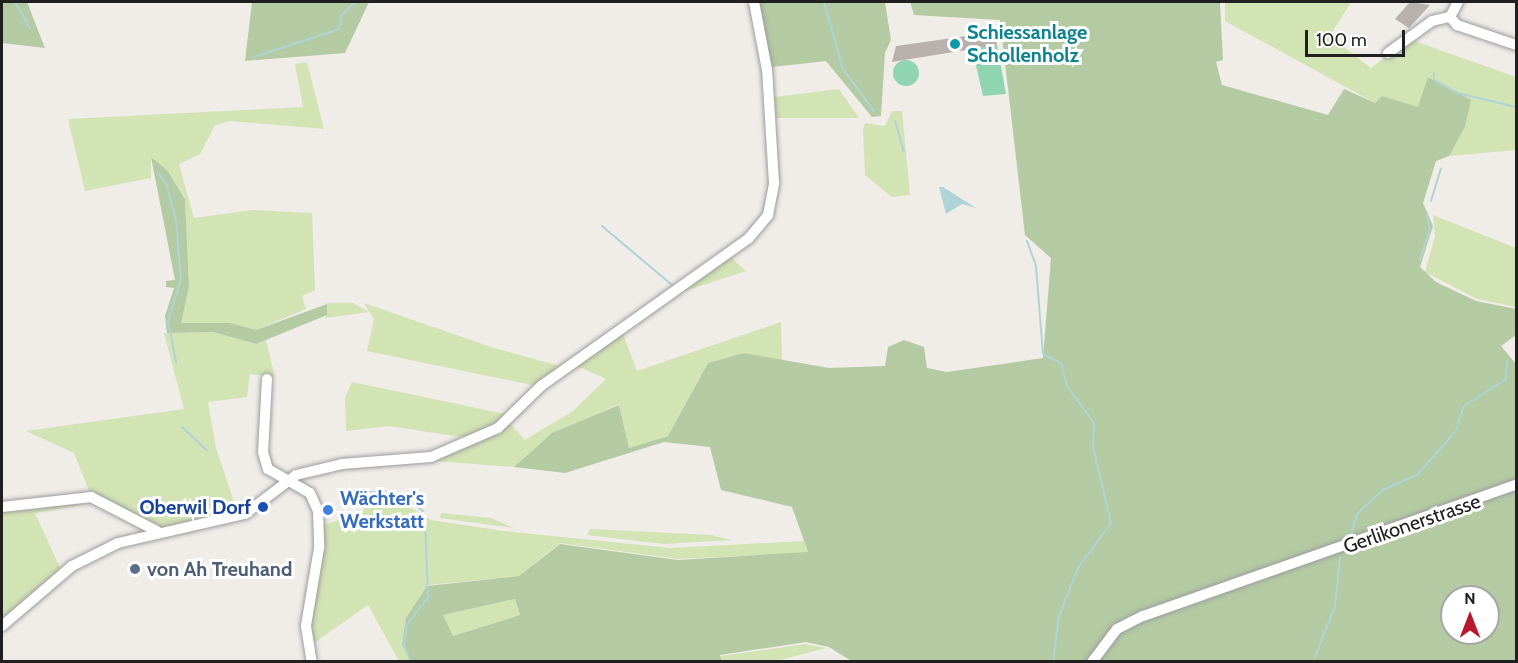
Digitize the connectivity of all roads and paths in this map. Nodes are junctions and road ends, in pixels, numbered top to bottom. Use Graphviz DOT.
graph roads {
  1 [pos="754,2"];
  2 [pos="1458,2"];
  3 [pos="1450,17"];
  4 [pos="1516,45"];
  5 [pos="1389,53"];
  6 [pos="267,379"];
  7 [pos="287,482"];
  8 [pos="1516,485"];
  9 [pos="2,507"];
  10 [pos="157,531"];
  11 [pos="2,626"];
  12 [pos="312,662"];
  13 [pos="1092,662"];
  1 -- 7 [label="street"];
  2 -- 3 [label="street"];
  3 -- 4 [label="street"];
  3 -- 5 [label="street"];
  6 -- 7 [label="street"];
  7 -- 10 [label="street"];
  7 -- 12 [label="street"];
  8 -- 13 [label="street, Gerlikonerstrasse"];
  9 -- 10 [label="street"];
  10 -- 11 [label="street"];
}
